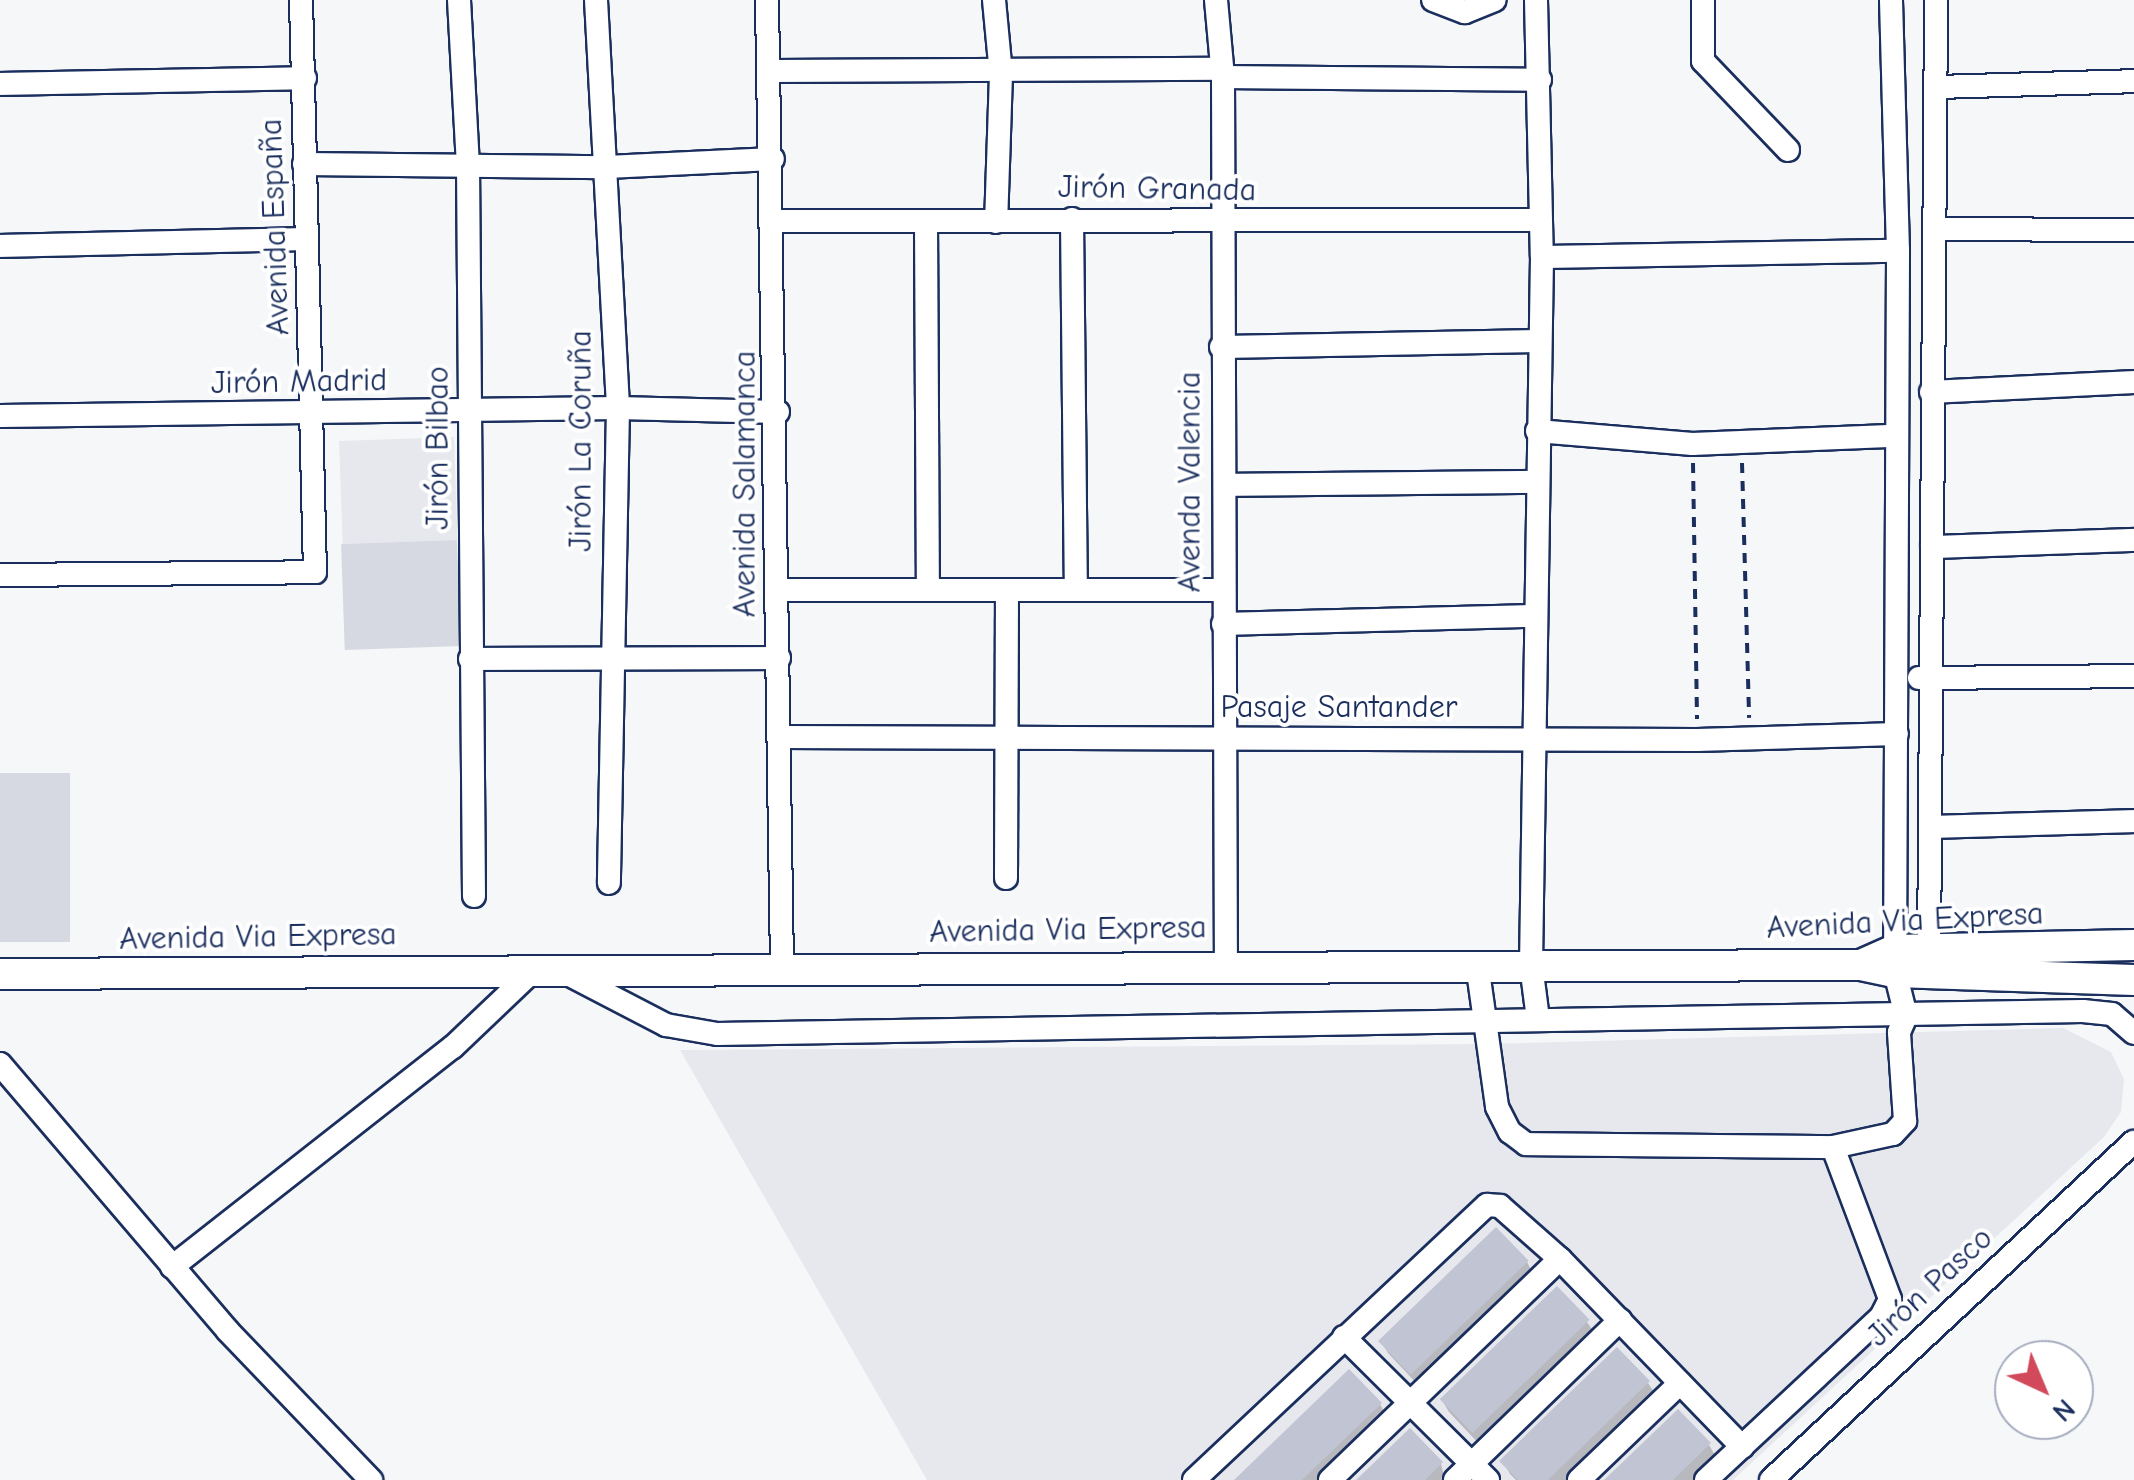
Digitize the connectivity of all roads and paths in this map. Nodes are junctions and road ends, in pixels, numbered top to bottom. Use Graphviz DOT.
graph roads {
  1 [pos="301,0"];
  2 [pos="459,0"];
  3 [pos="596,0"];
  4 [pos="767,0"];
  5 [pos="994,0"];
  6 [pos="1216,0"];
  7 [pos="1432,0"];
  8 [pos="1494,0"];
  9 [pos="1504,0"];
  10 [pos="1703,0"];
  11 [pos="1891,0"];
  12 [pos="1936,0"];
  13 [pos="1536,5"];
  14 [pos="773,71"];
  15 [pos="1222,73"];
  16 [pos="1001,74"];
  17 [pos="305,78"];
  18 [pos="1540,80"];
  19 [pos="2134,81"];
  20 [pos="0,84"];
  21 [pos="1938,88"];
  22 [pos="1788,150"];
  23 [pos="773,159"];
  24 [pos="304,164"];
  25 [pos="468,165"];
  26 [pos="607,167"];
  27 [pos="1072,219"];
  28 [pos="1540,220"];
  29 [pos="774,221"];
  30 [pos="926,222"];
  31 [pos="996,222"];
  32 [pos="1222,225"];
  33 [pos="1935,229"];
  34 [pos="2134,230"];
  35 [pos="307,239"];
  36 [pos="0,246"];
  37 [pos="1898,250"];
  38 [pos="1542,258"];
  39 [pos="1540,342"];
  40 [pos="1221,347"];
  41 [pos="2134,382"];
  42 [pos="1931,392"];
  43 [pos="618,408"];
  44 [pos="470,410"];
  45 [pos="778,412"];
  46 [pos="0,416"];
  47 [pos="314,416"];
  48 [pos="1538,432"];
  49 [pos="1896,436"];
  50 [pos="1742,443"];
  51 [pos="1692,444"];
  52 [pos="1535,482"];
  53 [pos="1225,485"];
  54 [pos="2134,540"];
  55 [pos="1932,547"];
  56 [pos="0,575"];
  57 [pos="1076,587"];
  58 [pos="778,590"];
  59 [pos="928,590"];
  60 [pos="1007,590"];
  61 [pos="1223,590"];
  62 [pos="1532,616"];
  63 [pos="1223,624"];
  64 [pos="612,655"];
  65 [pos="470,658"];
  66 [pos="779,658"];
  67 [pos="2134,676"];
  68 [pos="1931,678"];
  69 [pos="1896,680"];
  70 [pos="1897,734"];
  71 [pos="1006,736"];
  72 [pos="780,738"];
  73 [pos="1533,739"];
  74 [pos="1750,739"];
  75 [pos="1228,740"];
  76 [pos="1697,740"];
  77 [pos="2134,821"];
  78 [pos="1933,827"];
  79 [pos="1006,878"];
  80 [pos="610,882"];
  81 [pos="474,896"];
  82 [pos="2134,946"];
  83 [pos="1895,961"];
  84 [pos="1929,961"];
  85 [pos="1226,964"];
  86 [pos="1476,964"];
  87 [pos="1532,965"];
  88 [pos="546,968"];
  89 [pos="782,968"];
  90 [pos="0,974"];
  91 [pos="2134,980"];
  92 [pos="1906,1016"];
  93 [pos="1538,1019"];
  94 [pos="1489,1020"];
  95 [pos="2134,1034"];
  96 [pos="0,1064"];
  97 [pos="2134,1142"];
  98 [pos="1833,1147"];
  99 [pos="1560,1259"];
  100 [pos="172,1267"];
  101 [pos="1620,1320"];
  102 [pos="1344,1336"];
  103 [pos="1680,1383"];
  104 [pos="1411,1404"];
  105 [pos="1742,1446"];
  106 [pos="1472,1475"];
  107 [pos="1197,1479"];
  108 [pos="371,1480"];
  109 [pos="1330,1480"];
  110 [pos="1579,1480"];
  111 [pos="1706,1480"];
  112 [pos="1771,1480"];
  1 -- 17 [label="street, Avenida España"];
  2 -- 25 [label="street, Jirón Bilbao"];
  3 -- 26 [label="street, Jirón La Coruña"];
  4 -- 14 [label="street, Avenida Salamanca"];
  5 -- 16 [label="street"];
  6 -- 15 [label="street, Avenda Valencia"];
  7 -- 8 [label="street"];
  9 -- 13 [label="street"];
  10 -- 22 [label="street"];
  11 -- 37 [label="street"];
  12 -- 21 [label="street"];
  13 -- 18 [label="street"];
  14 -- 16 [label="street"];
  14 -- 23 [label="street, Avenida Salamanca"];
  15 -- 16 [label="street"];
  15 -- 18 [label="street"];
  15 -- 32 [label="street, Avenda Valencia"];
  16 -- 31 [label="street"];
  17 -- 20 [label="street"];
  17 -- 24 [label="street, Avenida España"];
  18 -- 28 [label="street"];
  19 -- 21 [label="street"];
  21 -- 33 [label="street"];
  23 -- 26 [label="street"];
  23 -- 29 [label="street, Avenida Salamanca"];
  24 -- 25 [label="street"];
  24 -- 35 [label="street, Avenida España"];
  25 -- 26 [label="street"];
  25 -- 44 [label="street, Jirón Bilbao"];
  26 -- 43 [label="street, Jirón La Coruña"];
  27 -- 31 [label="street, Jirón Granada"];
  27 -- 32 [label="street, Jirón Granada"];
  27 -- 57 [label="street"];
  28 -- 32 [label="street, Jirón Granada"];
  28 -- 38 [label="street"];
  29 -- 30 [label="street, Jirón Granada"];
  29 -- 45 [label="street, Avenida Salamanca"];
  30 -- 31 [label="street, Jirón Granada"];
  30 -- 59 [label="street"];
  32 -- 40 [label="street, Avenda Valencia"];
  33 -- 34 [label="street"];
  33 -- 42 [label="street"];
  35 -- 36 [label="street"];
  35 -- 47 [label="street, Avenida España"];
  37 -- 38 [label="street"];
  37 -- 49 [label="street"];
  38 -- 39 [label="street"];
  39 -- 40 [label="street"];
  39 -- 48 [label="street"];
  40 -- 53 [label="street, Avenda Valencia"];
  41 -- 42 [label="street"];
  42 -- 55 [label="street"];
  43 -- 44 [label="street, Jirón Madrid"];
  43 -- 45 [label="street, Jirón Madrid"];
  43 -- 64 [label="street, Jirón La Coruña"];
  44 -- 47 [label="street, Jirón Madrid"];
  44 -- 65 [label="street, Jirón Bilbao"];
  45 -- 58 [label="street, Avenida Salamanca"];
  46 -- 47 [label="street, Jirón Madrid"];
  47 -- 56 [label="street, Avenida España"];
  48 -- 51 [label="street"];
  48 -- 52 [label="street"];
  49 -- 50 [label="street"];
  49 -- 69 [label="street"];
  50 -- 51 [label="street"];
  50 -- 74 [label="path"];
  51 -- 76 [label="path"];
  52 -- 53 [label="street"];
  52 -- 62 [label="street"];
  53 -- 61 [label="street, Avenda Valencia"];
  54 -- 55 [label="street"];
  55 -- 68 [label="street"];
  57 -- 60 [label="street"];
  57 -- 61 [label="street"];
  58 -- 59 [label="street"];
  58 -- 66 [label="street, Avenida Salamanca"];
  59 -- 60 [label="street"];
  60 -- 71 [label="street"];
  61 -- 63 [label="street, Avenda Valencia"];
  62 -- 63 [label="street"];
  62 -- 73 [label="street"];
  63 -- 75 [label="street, Avenda Valencia"];
  64 -- 65 [label="street"];
  64 -- 66 [label="street"];
  64 -- 80 [label="street, Jirón La Coruña"];
  65 -- 81 [label="street, Jirón Bilbao"];
  66 -- 72 [label="street, Avenida Salamanca"];
  67 -- 68 [label="street"];
  68 -- 69 [label="street"];
  68 -- 78 [label="street"];
  69 -- 70 [label="street"];
  70 -- 74 [label="street, Pasaje Santander"];
  70 -- 83 [label="street"];
  71 -- 72 [label="street, Pasaje Santander"];
  71 -- 75 [label="street, Pasaje Santander"];
  71 -- 79 [label="street"];
  72 -- 89 [label="street, Avenida Salamanca"];
  73 -- 75 [label="street, Pasaje Santander"];
  73 -- 76 [label="street, Pasaje Santander"];
  73 -- 87 [label="street"];
  74 -- 76 [label="street, Pasaje Santander"];
  75 -- 85 [label="street, Avenda Valencia"];
  77 -- 78 [label="street"];
  78 -- 84 [label="street"];
  82 -- 84 [label="main road, Avenida Via Expresa"];
  83 -- 84 [label="main road, Avenida Via Expresa"];
  83 -- 87 [label="main road, Avenida Via Expresa"];
  83 -- 92 [label="street"];
  84 -- 91 [label="main road"];
  85 -- 86 [label="main road, Avenida Via Expresa"];
  85 -- 89 [label="main road, Avenida Via Expresa"];
  86 -- 87 [label="main road, Avenida Via Expresa"];
  86 -- 94 [label="street"];
  87 -- 93 [label="street"];
  88 -- 89 [label="main road, Avenida Via Expresa"];
  88 -- 90 [label="main road, Avenida Via Expresa"];
  88 -- 94 [label="street"];
  88 -- 100 [label="street"];
  92 -- 93 [label="street"];
  92 -- 95 [label="street"];
  92 -- 98 [label="street"];
  93 -- 94 [label="street"];
  94 -- 98 [label="street"];
  96 -- 100 [label="street"];
  97 -- 112 [label="street, Jirón Pasco"];
  98 -- 105 [label="street"];
  99 -- 101 [label="street"];
  99 -- 102 [label="street"];
  99 -- 104 [label="street"];
  100 -- 108 [label="street"];
  101 -- 103 [label="street"];
  101 -- 106 [label="street"];
  102 -- 104 [label="street"];
  102 -- 107 [label="street"];
  103 -- 105 [label="street"];
  103 -- 110 [label="street"];
  104 -- 106 [label="street"];
  104 -- 109 [label="street"];
  105 -- 111 [label="street"];
}
